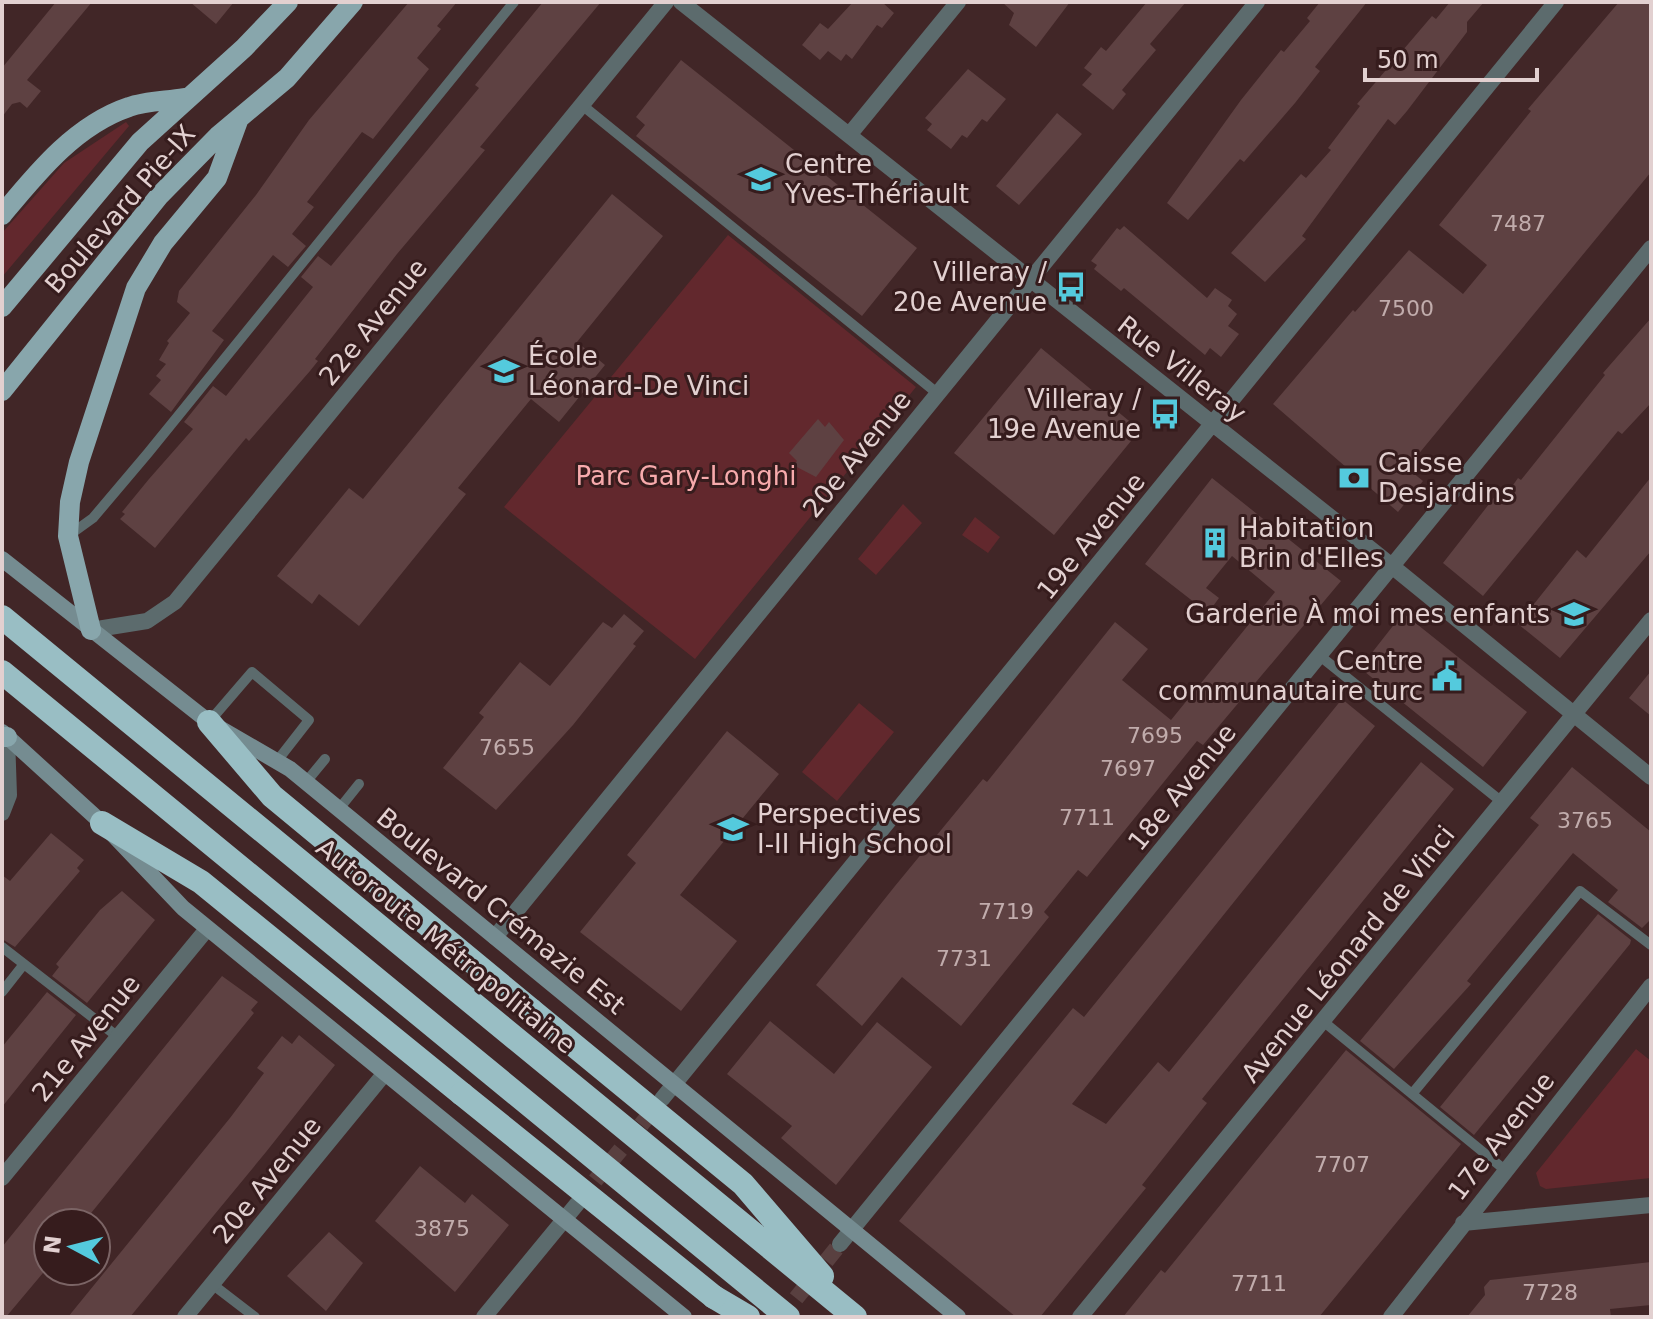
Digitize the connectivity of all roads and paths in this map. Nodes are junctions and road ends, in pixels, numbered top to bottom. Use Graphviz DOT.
graph roads {
  1 [pos="288,2"];
  2 [pos="353,2"];
  3 [pos="514,2"];
  4 [pos="666,2"];
  5 [pos="681,2"];
  6 [pos="958,2"];
  7 [pos="1257,2"];
  8 [pos="1556,2"];
  9 [pos="184,98"];
  10 [pos="582,105"];
  11 [pos="239,118"];
  12 [pos="850,134"];
  13 [pos="2,215"];
  14 [pos="1651,248"];
  15 [pos="1031,280"];
  16 [pos="2,307"];
  17 [pos="2,391"];
  18 [pos="937,393"];
  19 [pos="1212,424"];
  20 [pos="68,536"];
  21 [pos="2,559"];
  22 [pos="1392,567"];
  23 [pos="2,617"];
  24 [pos="1651,620"];
  25 [pos="91,630"];
  26 [pos="1320,656"];
  27 [pos="2,672"];
  28 [pos="1574,715"];
  29 [pos="209,722"];
  30 [pos="4,735"];
  31 [pos="325,759"];
  32 [pos="277,761"];
  33 [pos="1651,777"];
  34 [pos="306,782"];
  35 [pos="359,784"];
  36 [pos="1502,802"];
  37 [pos="339,809"];
  38 [pos="2,813"];
  39 [pos="102,823"];
  40 [pos="207,929"];
  41 [pos="495,937"];
  42 [pos="1651,945"];
  43 [pos="2,947"];
  44 [pos="24,964"];
  45 [pos="1651,986"];
  46 [pos="2,992"];
  47 [pos="1324,1022"];
  48 [pos="118,1037"];
  49 [pos="385,1073"];
  50 [pos="675,1083"];
  51 [pos="1412,1094"];
  52 [pos="662,1099"];
  53 [pos="1505,1170"];
  54 [pos="2,1178"];
  55 [pos="577,1204"];
  56 [pos="1651,1205"];
  57 [pos="564,1220"];
  58 [pos="1463,1223"];
  59 [pos="852,1228"];
  60 [pos="840,1244"];
  61 [pos="212,1284"];
  62 [pos="185,1317"];
  63 [pos="255,1317"];
  64 [pos="484,1317"];
  65 [pos="684,1317"];
  66 [pos="748,1317"];
  67 [pos="788,1317"];
  68 [pos="856,1317"];
  69 [pos="958,1317"];
  70 [pos="1080,1317"];
  71 [pos="1391,1317"];
  1 -- 9 [label="main road, Boulevard Pie-IX"];
  2 -- 11 [label="main road, Boulevard Pie-IX"];
  3 -- 20 [label="lane"];
  4 -- 10 [label="street, 22e Avenue"];
  5 -- 12 [label="street, Rue Villeray"];
  6 -- 12 [label="street"];
  7 -- 15 [label="street, 20e Avenue"];
  8 -- 19 [label="street, 19e Avenue"];
  9 -- 13 [label="main road"];
  9 -- 16 [label="main road, Boulevard Pie-IX"];
  10 -- 18 [label="lane"];
  10 -- 25 [label="street, 22e Avenue"];
  11 -- 17 [label="main road, Boulevard Pie-IX"];
  11 -- 20 [label="main road"];
  12 -- 15 [label="street, Rue Villeray"];
  14 -- 22 [label="street, 18e Avenue"];
  15 -- 18 [label="street, 20e Avenue"];
  15 -- 19 [label="street, Rue Villeray"];
  18 -- 41 [label="street, 20e Avenue"];
  19 -- 22 [label="street, Rue Villeray"];
  19 -- 50 [label="street, 19e Avenue"];
  20 -- 25 [label="main road"];
  21 -- 25 [label="main road, Boulevard Crémazie Est"];
  22 -- 26 [label="street, 18e Avenue"];
  22 -- 28 [label="street, Rue Villeray"];
  23 -- 68 [label="highway, Autoroute Métropolitaine, bridge"];
  24 -- 28 [label="street, Avenue Léonard de Vinci"];
  25 -- 29 [label="main road, Boulevard Crémazie Est"];
  26 -- 36 [label="lane"];
  26 -- 59 [label="street, 18e Avenue"];
  27 -- 67 [label="highway, bridge"];
  28 -- 33 [label="street, Rue Villeray"];
  28 -- 36 [label="street, Avenue Léonard de Vinci"];
  29 -- 32 [label="main road, Boulevard Crémazie Est"];
  29 -- 32 [label="lane"];
  29 -- 68 [label="highway, bridge"];
  30 -- 38 [label="street"];
  30 -- 39 [label="main road"];
  31 -- 34 [label="lane"];
  32 -- 34 [label="main road, Boulevard Crémazie Est"];
  34 -- 37 [label="main road, Boulevard Crémazie Est"];
  35 -- 37 [label="lane"];
  36 -- 47 [label="street, Avenue Léonard de Vinci"];
  37 -- 41 [label="main road, Boulevard Crémazie Est"];
  39 -- 40 [label="main road"];
  39 -- 66 [label="highway, bridge"];
  40 -- 48 [label="street, 21e Avenue"];
  40 -- 49 [label="main road"];
  41 -- 50 [label="main road, Boulevard Crémazie Est"];
  42 -- 51 [label="lane"];
  43 -- 44 [label="lane"];
  44 -- 46 [label="lane"];
  44 -- 48 [label="lane"];
  45 -- 53 [label="street, 17e Avenue"];
  47 -- 51 [label="lane"];
  47 -- 70 [label="street, Avenue Léonard de Vinci"];
  48 -- 54 [label="street, 21e Avenue"];
  49 -- 57 [label="main road"];
  49 -- 61 [label="street, 20e Avenue"];
  50 -- 52 [label="street, 19e Avenue"];
  50 -- 59 [label="main road, Boulevard Crémazie Est"];
  51 -- 53 [label="lane"];
  53 -- 58 [label="street, 17e Avenue"];
  55 -- 57 [label="street"];
  56 -- 58 [label="street"];
  57 -- 64 [label="street"];
  57 -- 65 [label="main road"];
  58 -- 71 [label="street, 17e Avenue"];
  59 -- 60 [label="street, 18e Avenue"];
  59 -- 69 [label="main road, Boulevard Crémazie Est"];
  61 -- 62 [label="street, 20e Avenue"];
  61 -- 63 [label="lane"];
}
